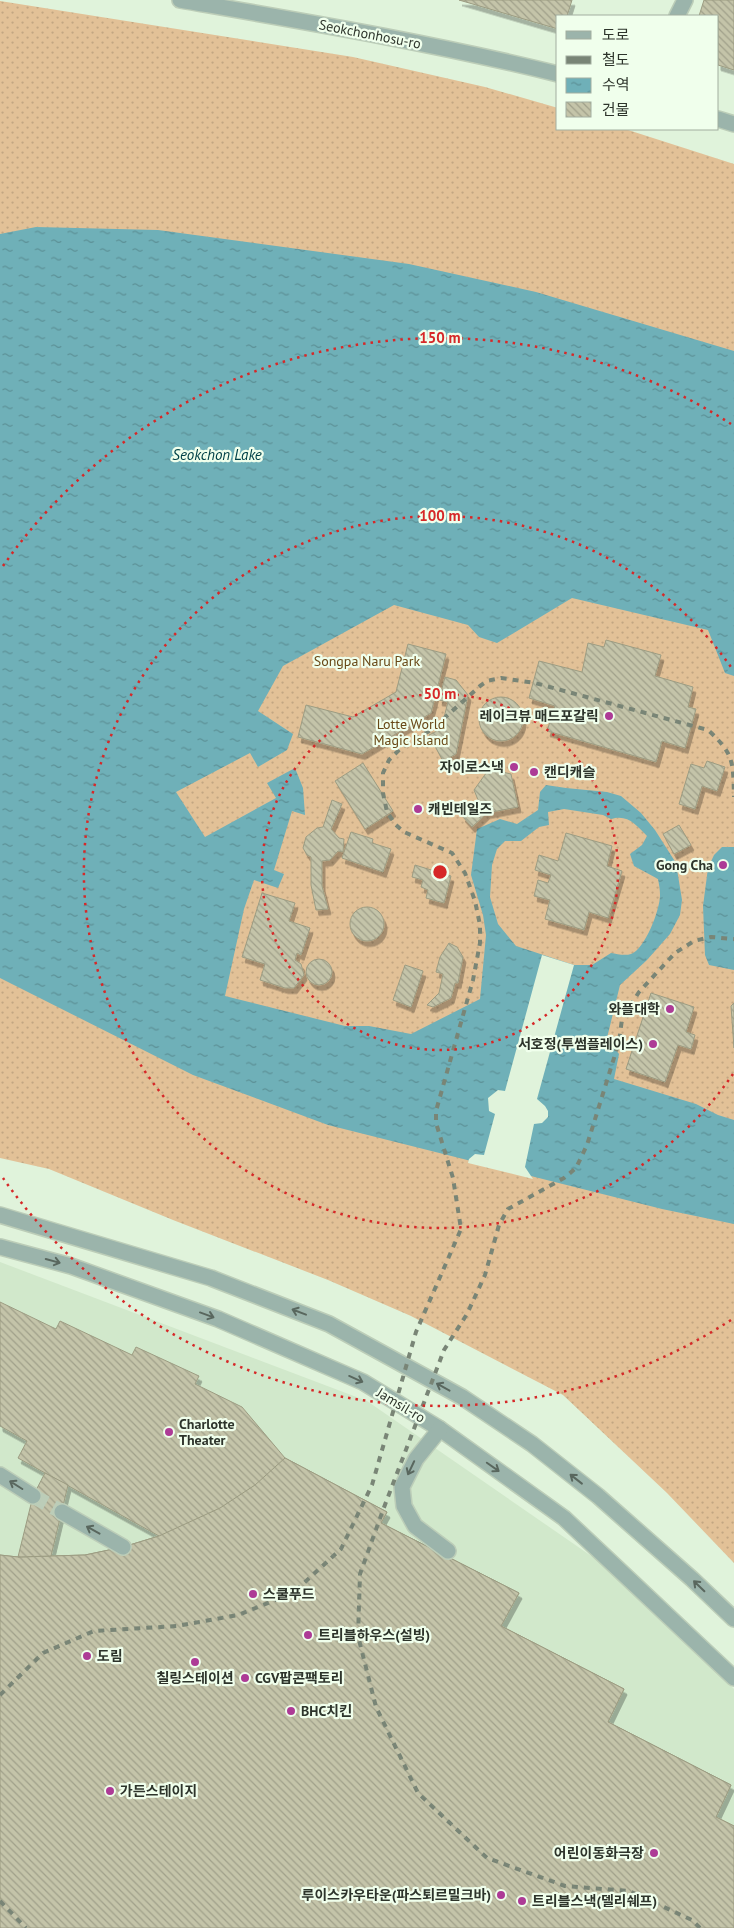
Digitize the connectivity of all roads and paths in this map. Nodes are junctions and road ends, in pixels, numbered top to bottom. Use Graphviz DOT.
graph roads {
  1 [pos="180,0"];
  2 [pos="686,0"];
  3 [pos="211,3"];
  4 [pos="678,15"];
  5 [pos="556,74"];
  6 [pos="719,119"];
  7 [pos="734,124"];
  8 [pos="0,1215"];
  9 [pos="2,1251"];
  10 [pos="440,1429"];
  11 [pos="0,1475"];
  12 [pos="33,1496"];
  13 [pos="62,1512"];
  14 [pos="123,1547"];
  15 [pos="448,1551"];
  16 [pos="734,1619"];
  17 [pos="734,1678"];
  1 -- 3 [label="street, Seokchonhosu-ro"];
  2 -- 4 [label="street"];
  3 -- 5 [label="street, Seokchonhosu-ro"];
  6 -- 7 [label="street"];
  16 -- 8 [label="street, one-way"];
  9 -- 10 [label="street, Jamsil-ro, one-way"];
  10 -- 15 [label="street, one-way"];
  10 -- 17 [label="street, Jamsil-ro, one-way"];
  12 -- 11 [label="street, one-way"];
  14 -- 13 [label="street, one-way"];
}
